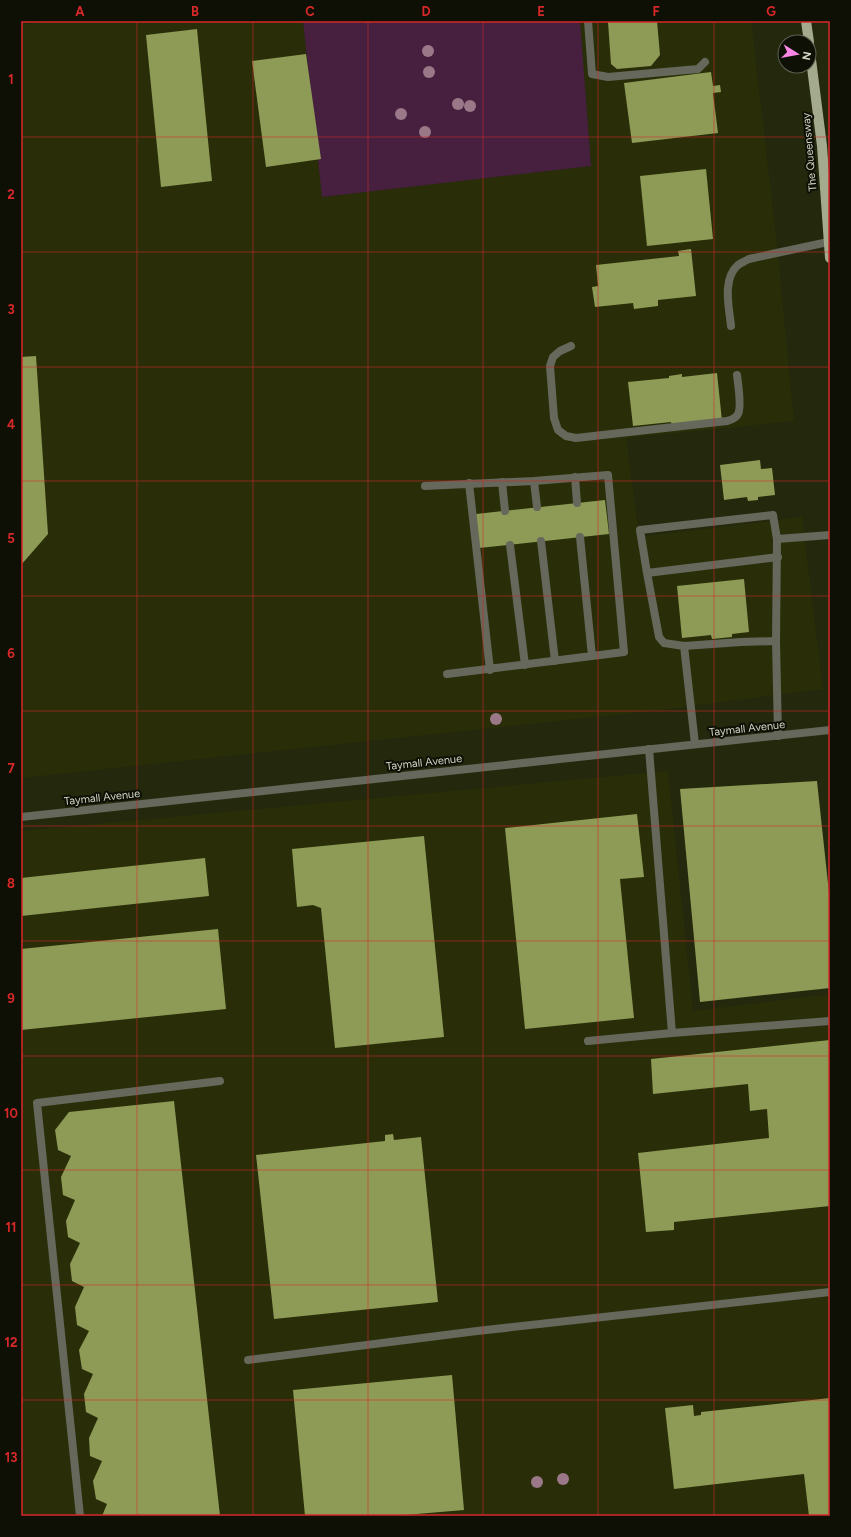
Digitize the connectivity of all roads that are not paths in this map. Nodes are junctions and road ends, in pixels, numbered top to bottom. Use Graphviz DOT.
graph roads {
  1 [pos="588,21"];
  2 [pos="806,21"];
  3 [pos="808,34"];
  4 [pos="705,62"];
  5 [pos="813,74"];
  6 [pos="829,242"];
  7 [pos="830,258"];
  8 [pos="731,326"];
  9 [pos="571,346"];
  10 [pos="737,375"];
  11 [pos="575,477"];
  12 [pos="534,481"];
  13 [pos="502,482"];
  14 [pos="469,484"];
  15 [pos="426,486"];
  16 [pos="577,503"];
  17 [pos="536,508"];
  18 [pos="506,511"];
  19 [pos="830,535"];
  20 [pos="580,537"];
  21 [pos="778,539"];
  22 [pos="541,541"];
  23 [pos="510,545"];
  24 [pos="778,557"];
  25 [pos="647,573"];
  26 [pos="776,641"];
  27 [pos="684,646"];
  28 [pos="592,656"];
  29 [pos="555,661"];
  30 [pos="525,665"];
  31 [pos="490,670"];
  32 [pos="447,674"];
  33 [pos="830,730"];
  34 [pos="778,736"];
  35 [pos="695,744"];
  36 [pos="649,749"];
  37 [pos="21,817"];
  38 [pos="830,1020"];
  39 [pos="672,1033"];
  40 [pos="588,1040"];
  41 [pos="220,1081"];
  42 [pos="830,1292"];
  43 [pos="248,1360"];
  44 [pos="80,1516"];
  1 -- 4 [label="street"];
  2 -- 3 [label="main road, The Queensway"];
  5 -- 6 [label="main road, The Queensway"];
  6 -- 7 [label="main road, The Queensway"];
  6 -- 8 [label="street"];
  9 -- 10 [label="street"];
  11 -- 12 [label="street"];
  11 -- 16 [label="street"];
  11 -- 28 [label="street"];
  12 -- 13 [label="street"];
  12 -- 17 [label="street"];
  13 -- 14 [label="street"];
  13 -- 18 [label="street"];
  14 -- 15 [label="street"];
  14 -- 31 [label="street"];
  19 -- 21 [label="street"];
  20 -- 28 [label="street"];
  21 -- 24 [label="street"];
  21 -- 25 [label="street"];
  22 -- 29 [label="street"];
  23 -- 30 [label="street"];
  24 -- 25 [label="street"];
  24 -- 26 [label="street"];
  25 -- 27 [label="street"];
  26 -- 27 [label="street"];
  26 -- 34 [label="street"];
  27 -- 35 [label="street"];
  28 -- 29 [label="street"];
  29 -- 30 [label="street"];
  30 -- 31 [label="street"];
  31 -- 32 [label="street"];
  33 -- 34 [label="street, Taymall Avenue"];
  34 -- 35 [label="street, Taymall Avenue"];
  35 -- 36 [label="street, Taymall Avenue"];
  36 -- 37 [label="street, Taymall Avenue"];
  36 -- 39 [label="street"];
  38 -- 39 [label="street"];
  39 -- 40 [label="street"];
  41 -- 44 [label="street"];
  42 -- 43 [label="street"];
}
